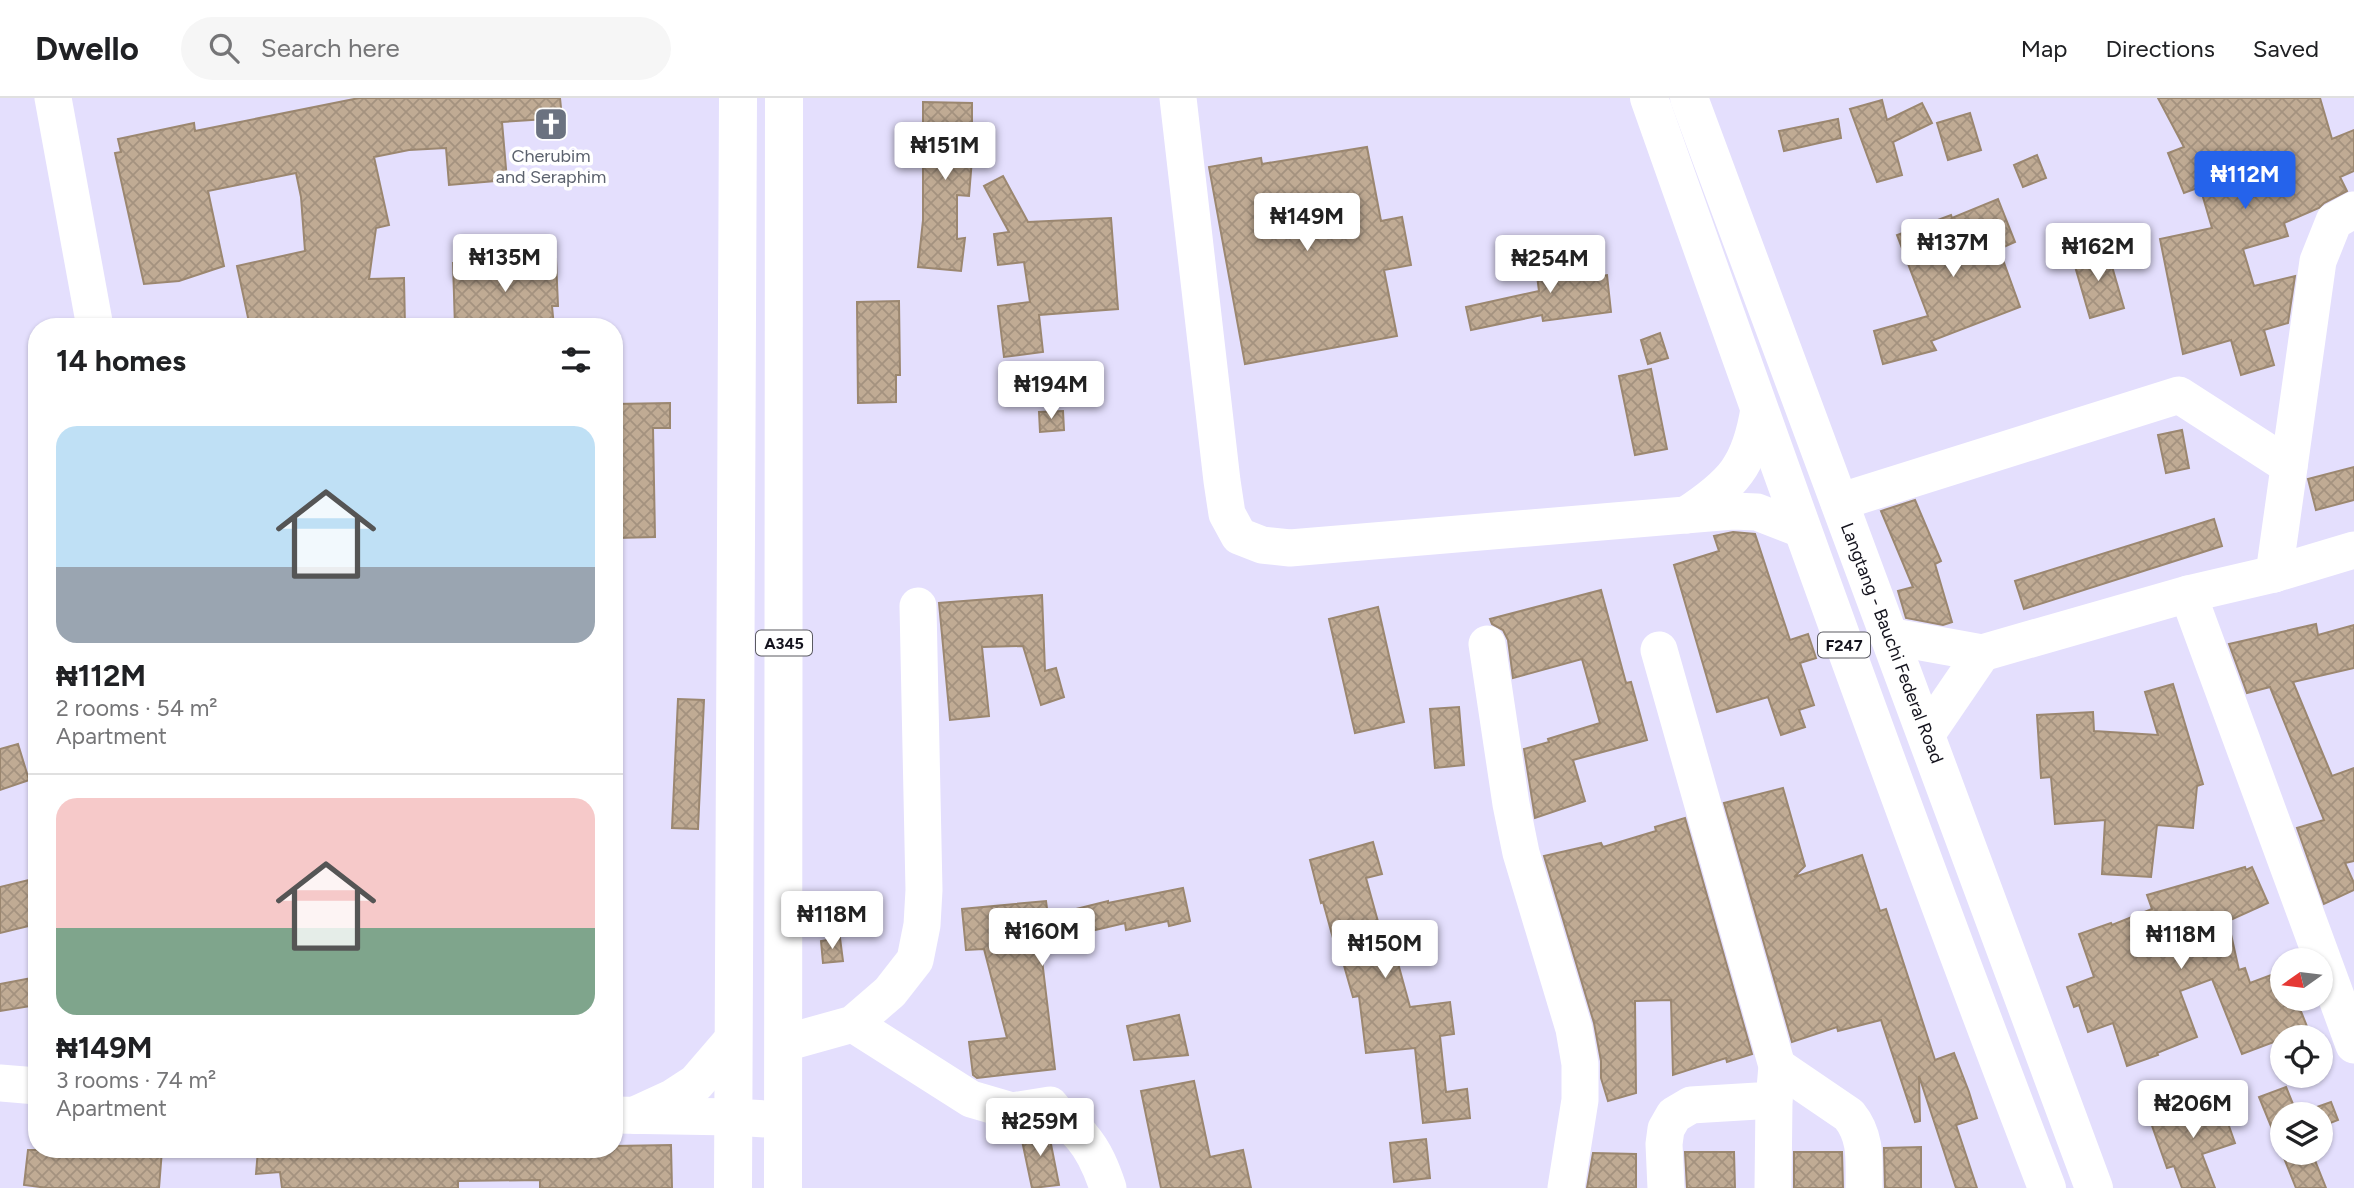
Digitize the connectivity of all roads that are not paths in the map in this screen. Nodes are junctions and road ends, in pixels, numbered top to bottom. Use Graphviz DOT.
graph roads {
  1 [pos="53,98"];
  2 [pos="738,98"];
  3 [pos="784,98"];
  4 [pos="1178,98"];
  5 [pos="1648,98"];
  6 [pos="1689,98"];
  7 [pos="737,191"];
  8 [pos="784,192"];
  9 [pos="2354,210"];
  10 [pos="93,318"];
  11 [pos="1777,331"];
  12 [pos="1737,345"];
  13 [pos="1759,409"];
  14 [pos="2289,466"];
  15 [pos="1839,502"];
  16 [pos="1686,515"];
  17 [pos="1801,529"];
  18 [pos="2354,550"];
  19 [pos="2274,574"];
  20 [pos="784,589"];
  21 [pos="735,590"];
  22 [pos="2188,594"];
  23 [pos="918,606"];
  24 [pos="1888,636"];
  25 [pos="1487,645"];
  26 [pos="1659,650"];
  27 [pos="1982,653"];
  28 [pos="1926,734"];
  29 [pos="2025,1003"];
  30 [pos="1982,1019"];
  31 [pos="853,1024"];
  32 [pos="733,1040"];
  33 [pos="785,1043"];
  34 [pos="2354,1045"];
  35 [pos="0,1083"];
  36 [pos="1775,1083"];
  37 [pos="28,1085"];
  38 [pos="625,1115"];
  39 [pos="733,1117"];
  40 [pos="783,1120"];
  41 [pos="733,1188"];
  42 [pos="783,1188"];
  43 [pos="1108,1188"];
  44 [pos="1566,1188"];
  45 [pos="1666,1188"];
  46 [pos="1773,1188"];
  47 [pos="1864,1188"];
  48 [pos="2047,1188"];
  49 [pos="2094,1188"];
  1 -- 10 [label="street"];
  2 -- 7 [label="main road, A345"];
  3 -- 8 [label="main road, A345"];
  4 -- 16 [label="street"];
  5 -- 12 [label="main road, F247"];
  6 -- 11 [label="main road, Langtang - Bauchi Federal Road / F247"];
  7 -- 8 [label="main road"];
  7 -- 21 [label="main road, A345"];
  8 -- 20 [label="main road, A345"];
  9 -- 14 [label="street"];
  11 -- 12 [label="main road"];
  11 -- 15 [label="main road, Langtang - Bauchi Federal Road / F247"];
  12 -- 13 [label="main road, F247"];
  13 -- 16 [label="street"];
  13 -- 17 [label="main road, F247"];
  14 -- 15 [label="street"];
  14 -- 19 [label="street"];
  15 -- 24 [label="main road, Langtang - Bauchi Federal Road / F247"];
  16 -- 17 [label="street"];
  17 -- 30 [label="main road, F247"];
  18 -- 19 [label="street"];
  19 -- 22 [label="street"];
  20 -- 21 [label="main road"];
  20 -- 33 [label="main road, A345"];
  21 -- 32 [label="main road, A345"];
  22 -- 27 [label="street"];
  22 -- 34 [label="street"];
  23 -- 31 [label="street"];
  24 -- 27 [label="street"];
  24 -- 28 [label="main road, Langtang - Bauchi Federal Road / F247"];
  25 -- 44 [label="street"];
  26 -- 36 [label="street"];
  27 -- 28 [label="street"];
  28 -- 29 [label="main road, Langtang - Bauchi Federal Road / F247"];
  29 -- 30 [label="main road"];
  29 -- 49 [label="main road, Langtang - Bauchi Federal Road / F247"];
  30 -- 48 [label="main road, F247"];
  31 -- 33 [label="street"];
  31 -- 43 [label="street"];
  32 -- 38 [label="main road"];
  32 -- 39 [label="main road, A345"];
  33 -- 40 [label="main road, A345"];
  35 -- 37 [label="street"];
  36 -- 45 [label="street"];
  36 -- 46 [label="street"];
  36 -- 47 [label="street"];
  38 -- 39 [label="street"];
  39 -- 40 [label="street"];
  39 -- 41 [label="main road, A345"];
  40 -- 42 [label="main road, A345"];
}
